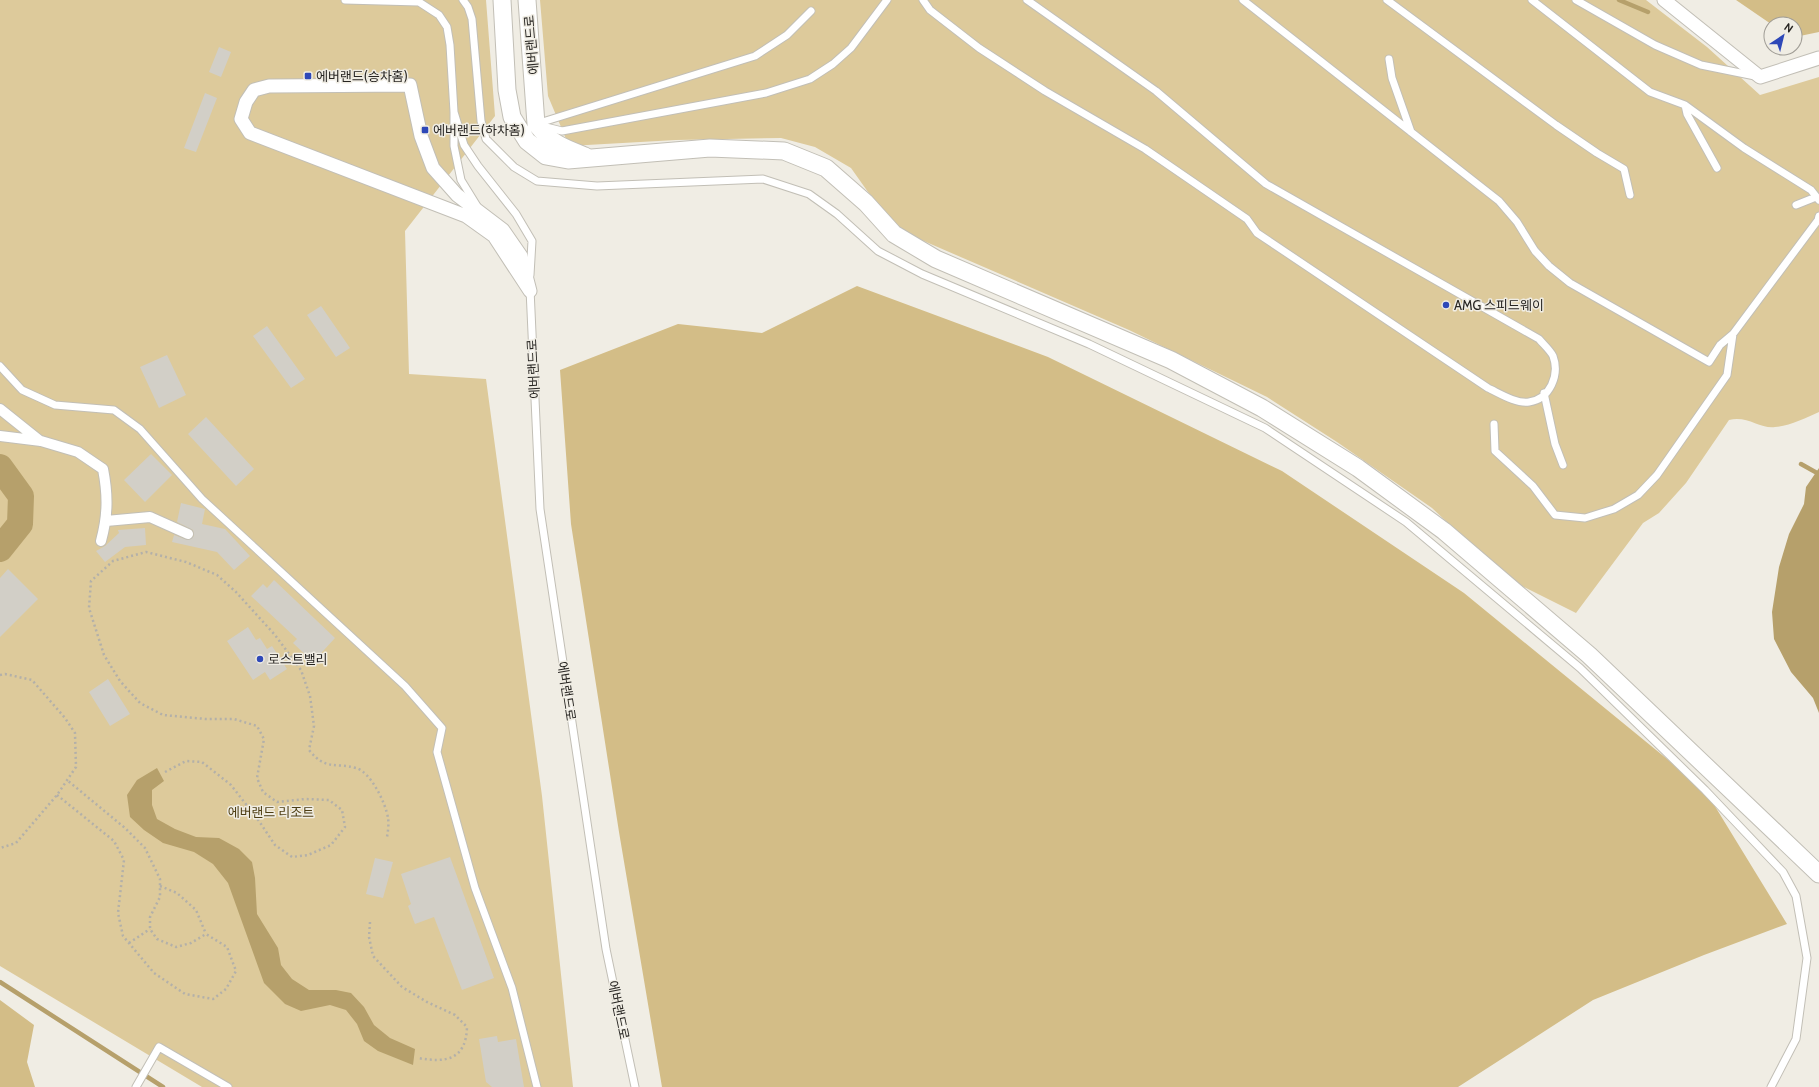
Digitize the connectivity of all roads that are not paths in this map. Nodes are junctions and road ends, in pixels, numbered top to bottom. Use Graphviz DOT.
graph roads {
  1 [pos="345,0"];
  2 [pos="463,0"];
  3 [pos="527,0"];
  4 [pos="887,0"];
  5 [pos="923,0"];
  6 [pos="1027,0"];
  7 [pos="1243,0"];
  8 [pos="1387,0"];
  9 [pos="1532,0"];
  10 [pos="1576,0"];
  11 [pos="1664,0"];
  12 [pos="501,1"];
  13 [pos="811,10"];
  14 [pos="1819,58"];
  15 [pos="1389,59"];
  16 [pos="1760,77"];
  17 [pos="1685,105"];
  18 [pos="454,112"];
  19 [pos="536,124"];
  20 [pos="1411,132"];
  21 [pos="589,158"];
  22 [pos="1717,168"];
  23 [pos="1630,195"];
  24 [pos="1818,199"];
  25 [pos="1796,205"];
  26 [pos="481,213"];
  27 [pos="1819,216"];
  28 [pos="494,236"];
  29 [pos="530,291"];
  30 [pos="1733,334"];
  31 [pos="0,366"];
  32 [pos="1544,393"];
  33 [pos="0,409"];
  34 [pos="1494,424"];
  35 [pos="0,436"];
  36 [pos="40,441"];
  37 [pos="1563,465"];
  38 [pos="106,521"];
  39 [pos="188,534"];
  40 [pos="101,541"];
  41 [pos="1819,874"];
  42 [pos="136,1087"];
  43 [pos="228,1087"];
  44 [pos="537,1087"];
  45 [pos="635,1087"];
  46 [pos="1771,1087"];
  1 -- 18 [label="lane"];
  2 -- 46 [label="lane"];
  3 -- 19 [label="street, 에버랜드로"];
  4 -- 19 [label="lane"];
  5 -- 32 [label="lane"];
  6 -- 32 [label="lane"];
  7 -- 20 [label="lane"];
  8 -- 23 [label="lane"];
  9 -- 17 [label="lane"];
  10 -- 16 [label="lane"];
  11 -- 16 [label="street"];
  12 -- 21 [label="street, 에버랜드로"];
  13 -- 19 [label="lane"];
  14 -- 16 [label="street"];
  15 -- 20 [label="lane"];
  17 -- 22 [label="lane"];
  17 -- 24 [label="lane"];
  18 -- 26 [label="lane"];
  18 -- 29 [label="lane, 에버랜드로"];
  19 -- 21 [label="street"];
  20 -- 30 [label="lane"];
  21 -- 41 [label="street, 에버랜드로"];
  24 -- 25 [label="lane"];
  26 -- 28 [label="lane"];
  26 -- 28 [label="street"];
  26 -- 29 [label="street"];
  27 -- 30 [label="lane"];
  28 -- 29 [label="street"];
  29 -- 45 [label="lane, 에버랜드로"];
  30 -- 34 [label="lane"];
  31 -- 44 [label="lane"];
  32 -- 37 [label="lane"];
  33 -- 36 [label="street"];
  35 -- 36 [label="street"];
  36 -- 38 [label="street"];
  38 -- 39 [label="street"];
  38 -- 40 [label="street"];
  42 -- 43 [label="lane"];
}
